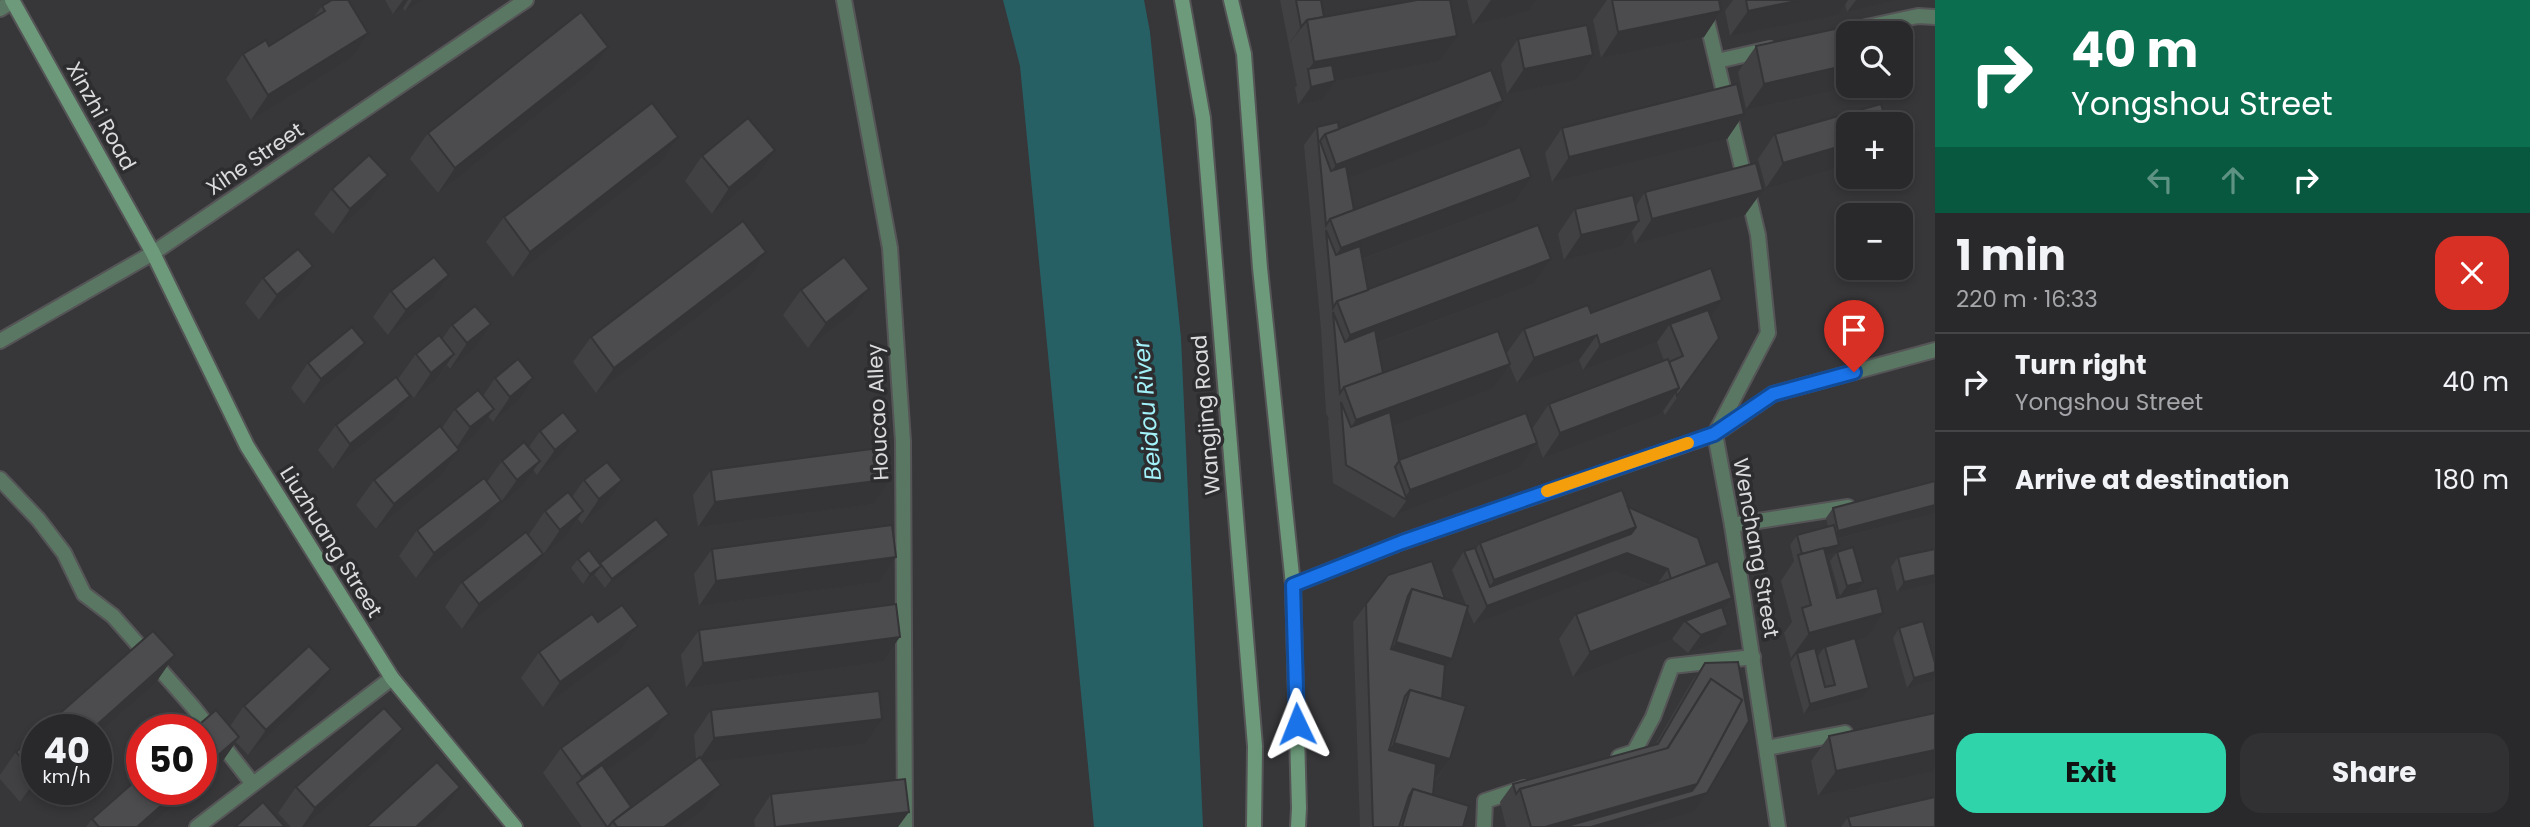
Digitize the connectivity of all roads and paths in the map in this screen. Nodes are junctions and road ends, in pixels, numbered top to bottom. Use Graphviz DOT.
graph roads {
  1 [pos="12,0"];
  2 [pos="526,0"];
  3 [pos="844,0"];
  4 [pos="1182,0"];
  5 [pos="1231,0"];
  6 [pos="1702,0"];
  7 [pos="0,9"];
  8 [pos="1935,17"];
  9 [pos="1896,21"];
  10 [pos="1784,46"];
  11 [pos="1717,61"];
  12 [pos="153,253"];
  13 [pos="0,341"];
  14 [pos="1935,350"];
  15 [pos="1714,434"];
  16 [pos="0,479"];
  17 [pos="1863,503"];
  18 [pos="1732,525"];
  19 [pos="1293,585"];
  20 [pos="1753,657"];
  21 [pos="392,678"];
  22 [pos="1863,730"];
  23 [pos="1767,748"];
  24 [pos="1600,764"];
  25 [pos="253,784"];
  26 [pos="1537,784"];
  27 [pos="1774,826"];
  28 [pos="197,827"];
  29 [pos="515,827"];
  30 [pos="905,827"];
  31 [pos="1254,827"];
  32 [pos="1298,827"];
  33 [pos="1484,827"];
  1 -- 7 [label="street"];
  1 -- 12 [label="main road, Xinzhi Road"];
  2 -- 12 [label="street, Xihe Street"];
  3 -- 30 [label="street, Houcao Alley"];
  4 -- 31 [label="main road, Wangjing Road"];
  5 -- 19 [label="main road"];
  6 -- 11 [label="street, Wenchang Street"];
  8 -- 9 [label="street"];
  10 -- 11 [label="street"];
  11 -- 15 [label="street, Wenchang Street"];
  12 -- 13 [label="street, Xihe Street"];
  12 -- 21 [label="main road, Liuzhuang Street"];
  14 -- 15 [label="street"];
  15 -- 18 [label="street, Wenchang Street"];
  15 -- 19 [label="street"];
  16 -- 25 [label="street"];
  17 -- 18 [label="street"];
  18 -- 20 [label="street, Wenchang Street"];
  19 -- 32 [label="main road"];
  20 -- 23 [label="street, Wenchang Street"];
  20 -- 24 [label="street"];
  21 -- 25 [label="street"];
  21 -- 29 [label="main road, Liuzhuang Street"];
  22 -- 23 [label="street"];
  23 -- 27 [label="street, Wenchang Street"];
  25 -- 28 [label="street"];
  26 -- 33 [label="street"];
}
